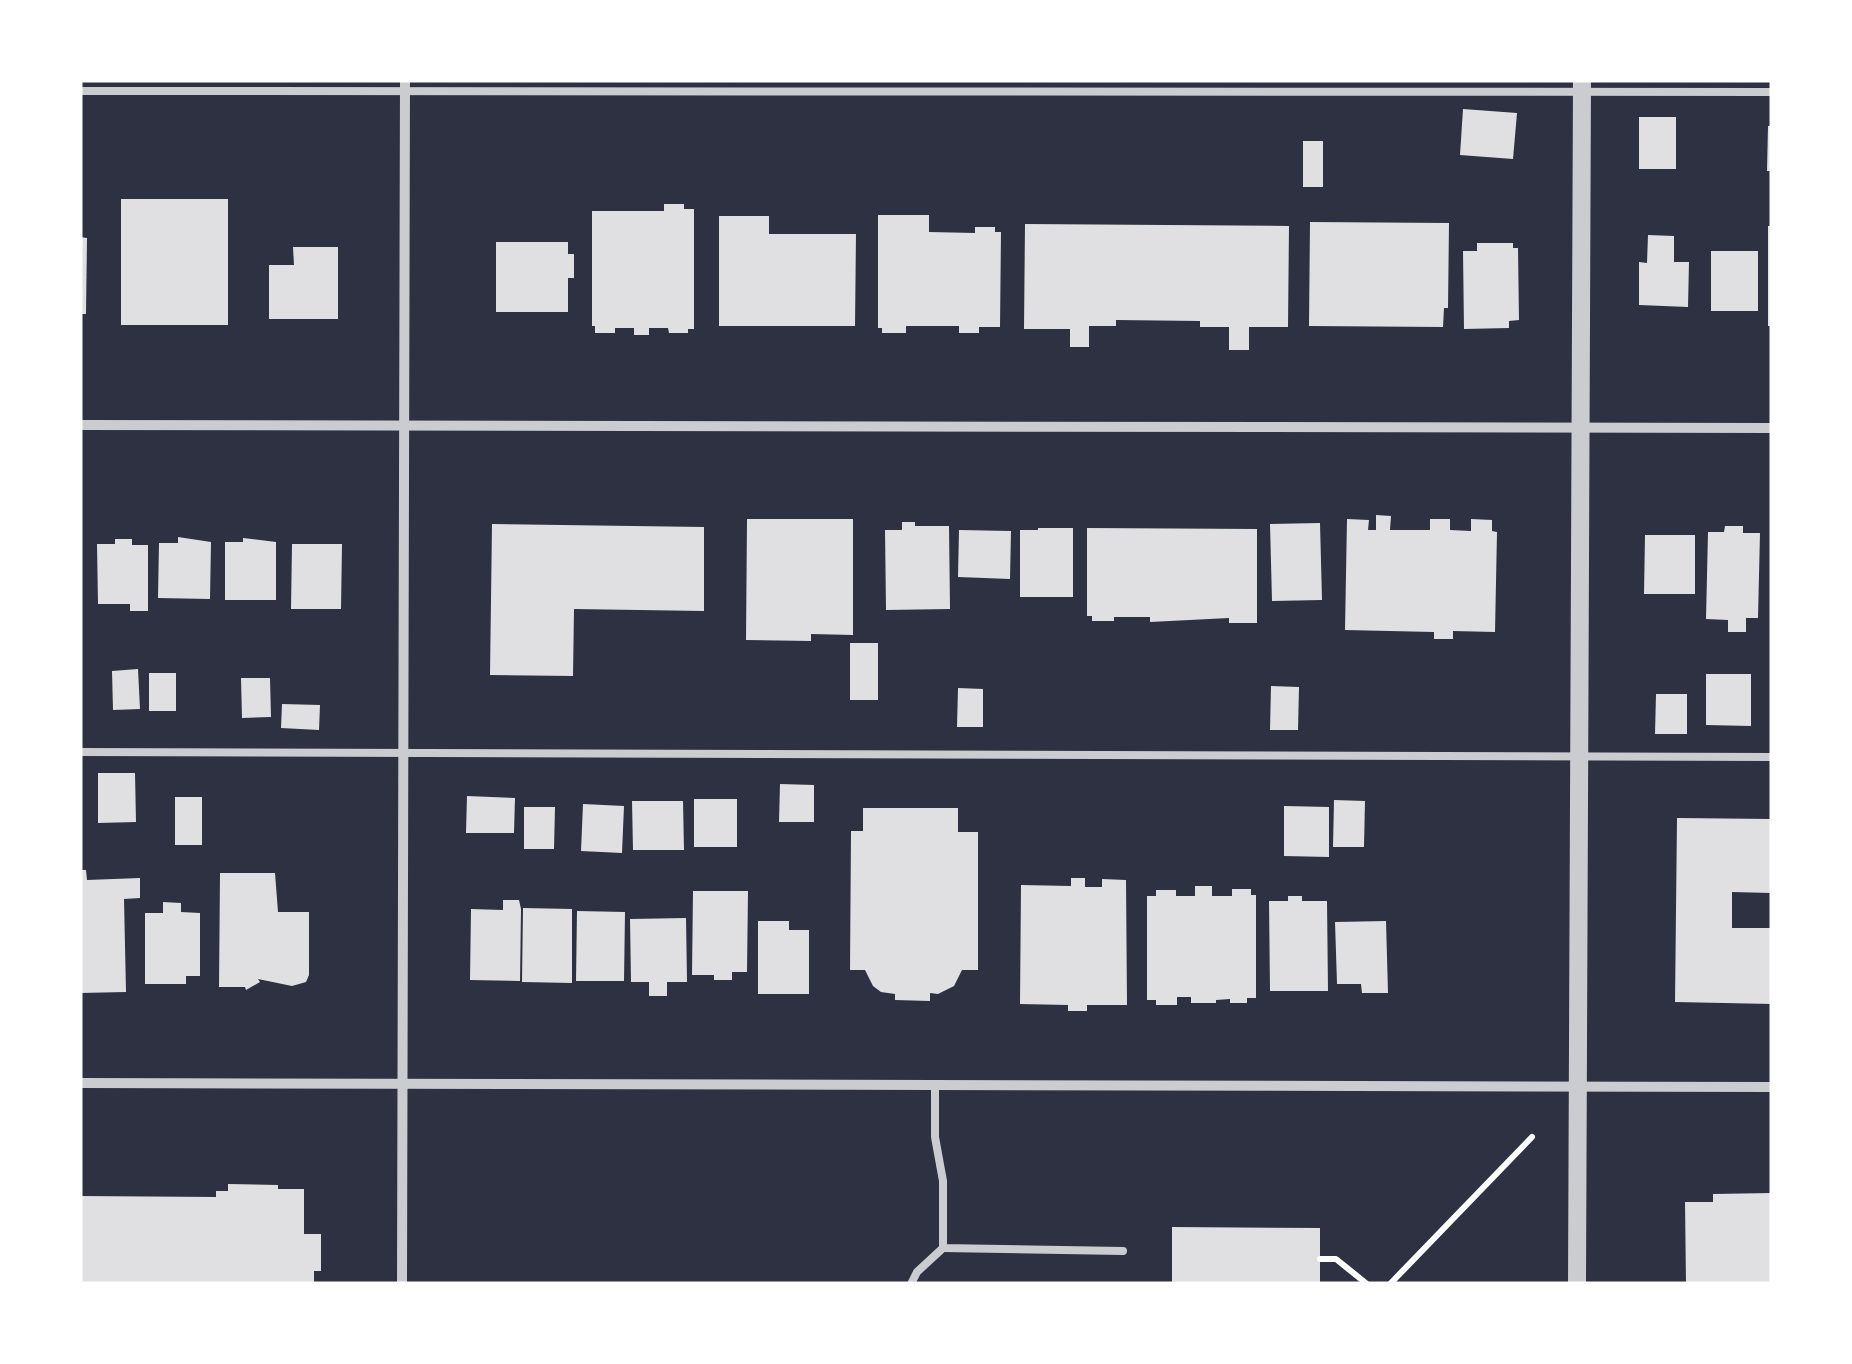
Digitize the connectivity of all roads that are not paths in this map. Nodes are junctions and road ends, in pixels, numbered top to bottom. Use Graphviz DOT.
graph roads {
  1 [pos="405,86"];
  2 [pos="1582,86"];
  3 [pos="80,91"];
  4 [pos="1772,92"];
  5 [pos="80,424"];
  6 [pos="404,425"];
  7 [pos="1578,427"];
  8 [pos="1772,428"];
  9 [pos="80,752"];
  10 [pos="404,753"];
  11 [pos="1580,756"];
  12 [pos="1772,758"];
  13 [pos="80,1083"];
  14 [pos="402,1084"];
  15 [pos="935,1085"];
  16 [pos="1576,1086"];
  17 [pos="1772,1087"];
  18 [pos="942,1248"];
  19 [pos="1123,1251"];
  20 [pos="402,1284"];
  21 [pos="911,1284"];
  22 [pos="1578,1284"];
  1 -- 2 [label="lane"];
  1 -- 3 [label="lane"];
  1 -- 6 [label="street"];
  2 -- 4 [label="lane"];
  2 -- 7 [label="street"];
  5 -- 6 [label="street"];
  6 -- 7 [label="street"];
  6 -- 10 [label="street"];
  7 -- 8 [label="street"];
  7 -- 11 [label="street"];
  9 -- 10 [label="lane"];
  10 -- 11 [label="lane"];
  10 -- 14 [label="street"];
  11 -- 12 [label="lane"];
  11 -- 16 [label="street"];
  13 -- 14 [label="street"];
  14 -- 15 [label="street"];
  14 -- 20 [label="street"];
  15 -- 16 [label="street"];
  15 -- 18 [label="lane"];
  16 -- 17 [label="street"];
  16 -- 22 [label="street"];
  18 -- 19 [label="lane"];
  18 -- 21 [label="lane"];
}
